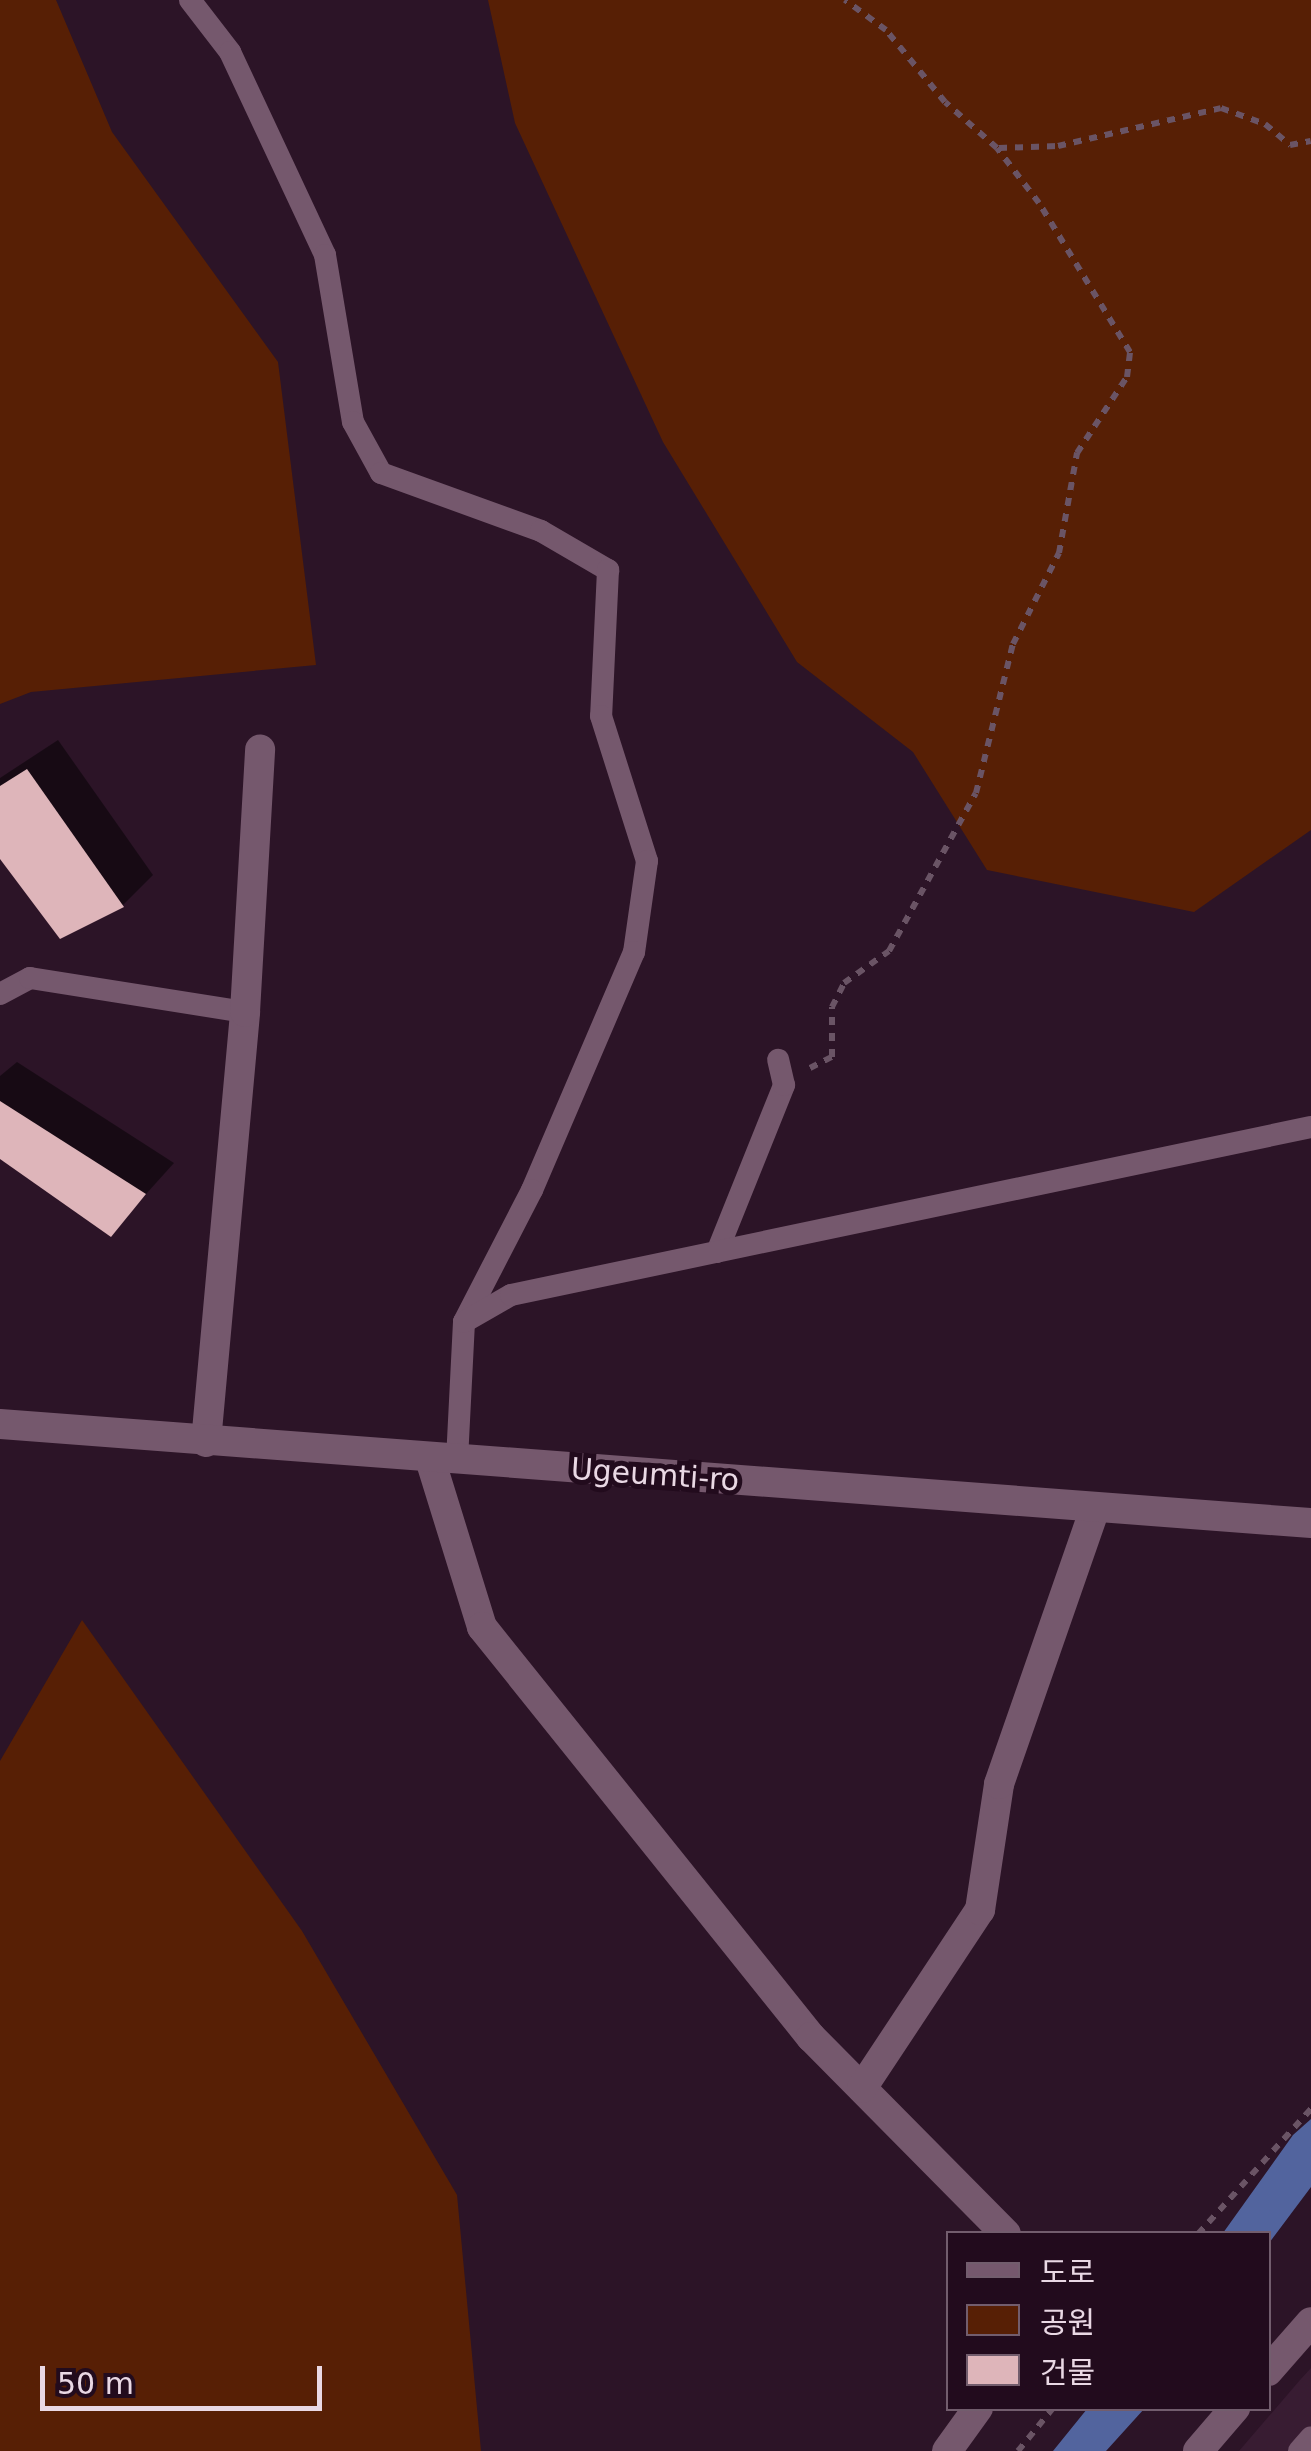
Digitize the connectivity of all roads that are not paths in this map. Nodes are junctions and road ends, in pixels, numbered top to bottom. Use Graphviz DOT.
graph roads {
  1 [pos="190,0"];
  2 [pos="260,749"];
  3 [pos="0,994"];
  4 [pos="245,1012"];
  5 [pos="778,1060"];
  6 [pos="1311,1127"];
  7 [pos="717,1252"];
  8 [pos="464,1322"];
  9 [pos="0,1424"];
  10 [pos="206,1442"];
  11 [pos="444,1460"];
  12 [pos="1094,1508"];
  13 [pos="1311,1523"];
  14 [pos="862,2088"];
  15 [pos="1003,2231"];
  16 [pos="1311,2322"];
  17 [pos="1271,2367"];
  18 [pos="976,2411"];
  19 [pos="1232,2411"];
  20 [pos="1311,2437"];
  21 [pos="946,2451"];
  22 [pos="1198,2451"];
  23 [pos="1299,2451"];
  1 -- 8 [label="lane"];
  2 -- 4 [label="street"];
  3 -- 4 [label="lane"];
  4 -- 10 [label="street"];
  5 -- 7 [label="lane"];
  6 -- 7 [label="lane"];
  7 -- 8 [label="lane"];
  8 -- 11 [label="lane"];
  9 -- 10 [label="street, Ugeumti-ro"];
  10 -- 11 [label="street, Ugeumti-ro"];
  11 -- 12 [label="street, Ugeumti-ro"];
  11 -- 14 [label="street"];
  12 -- 13 [label="street, Ugeumti-ro"];
  12 -- 14 [label="street"];
  14 -- 15 [label="street"];
  16 -- 17 [label="street"];
  18 -- 21 [label="street"];
  19 -- 22 [label="street"];
  20 -- 23 [label="lane"];
}
